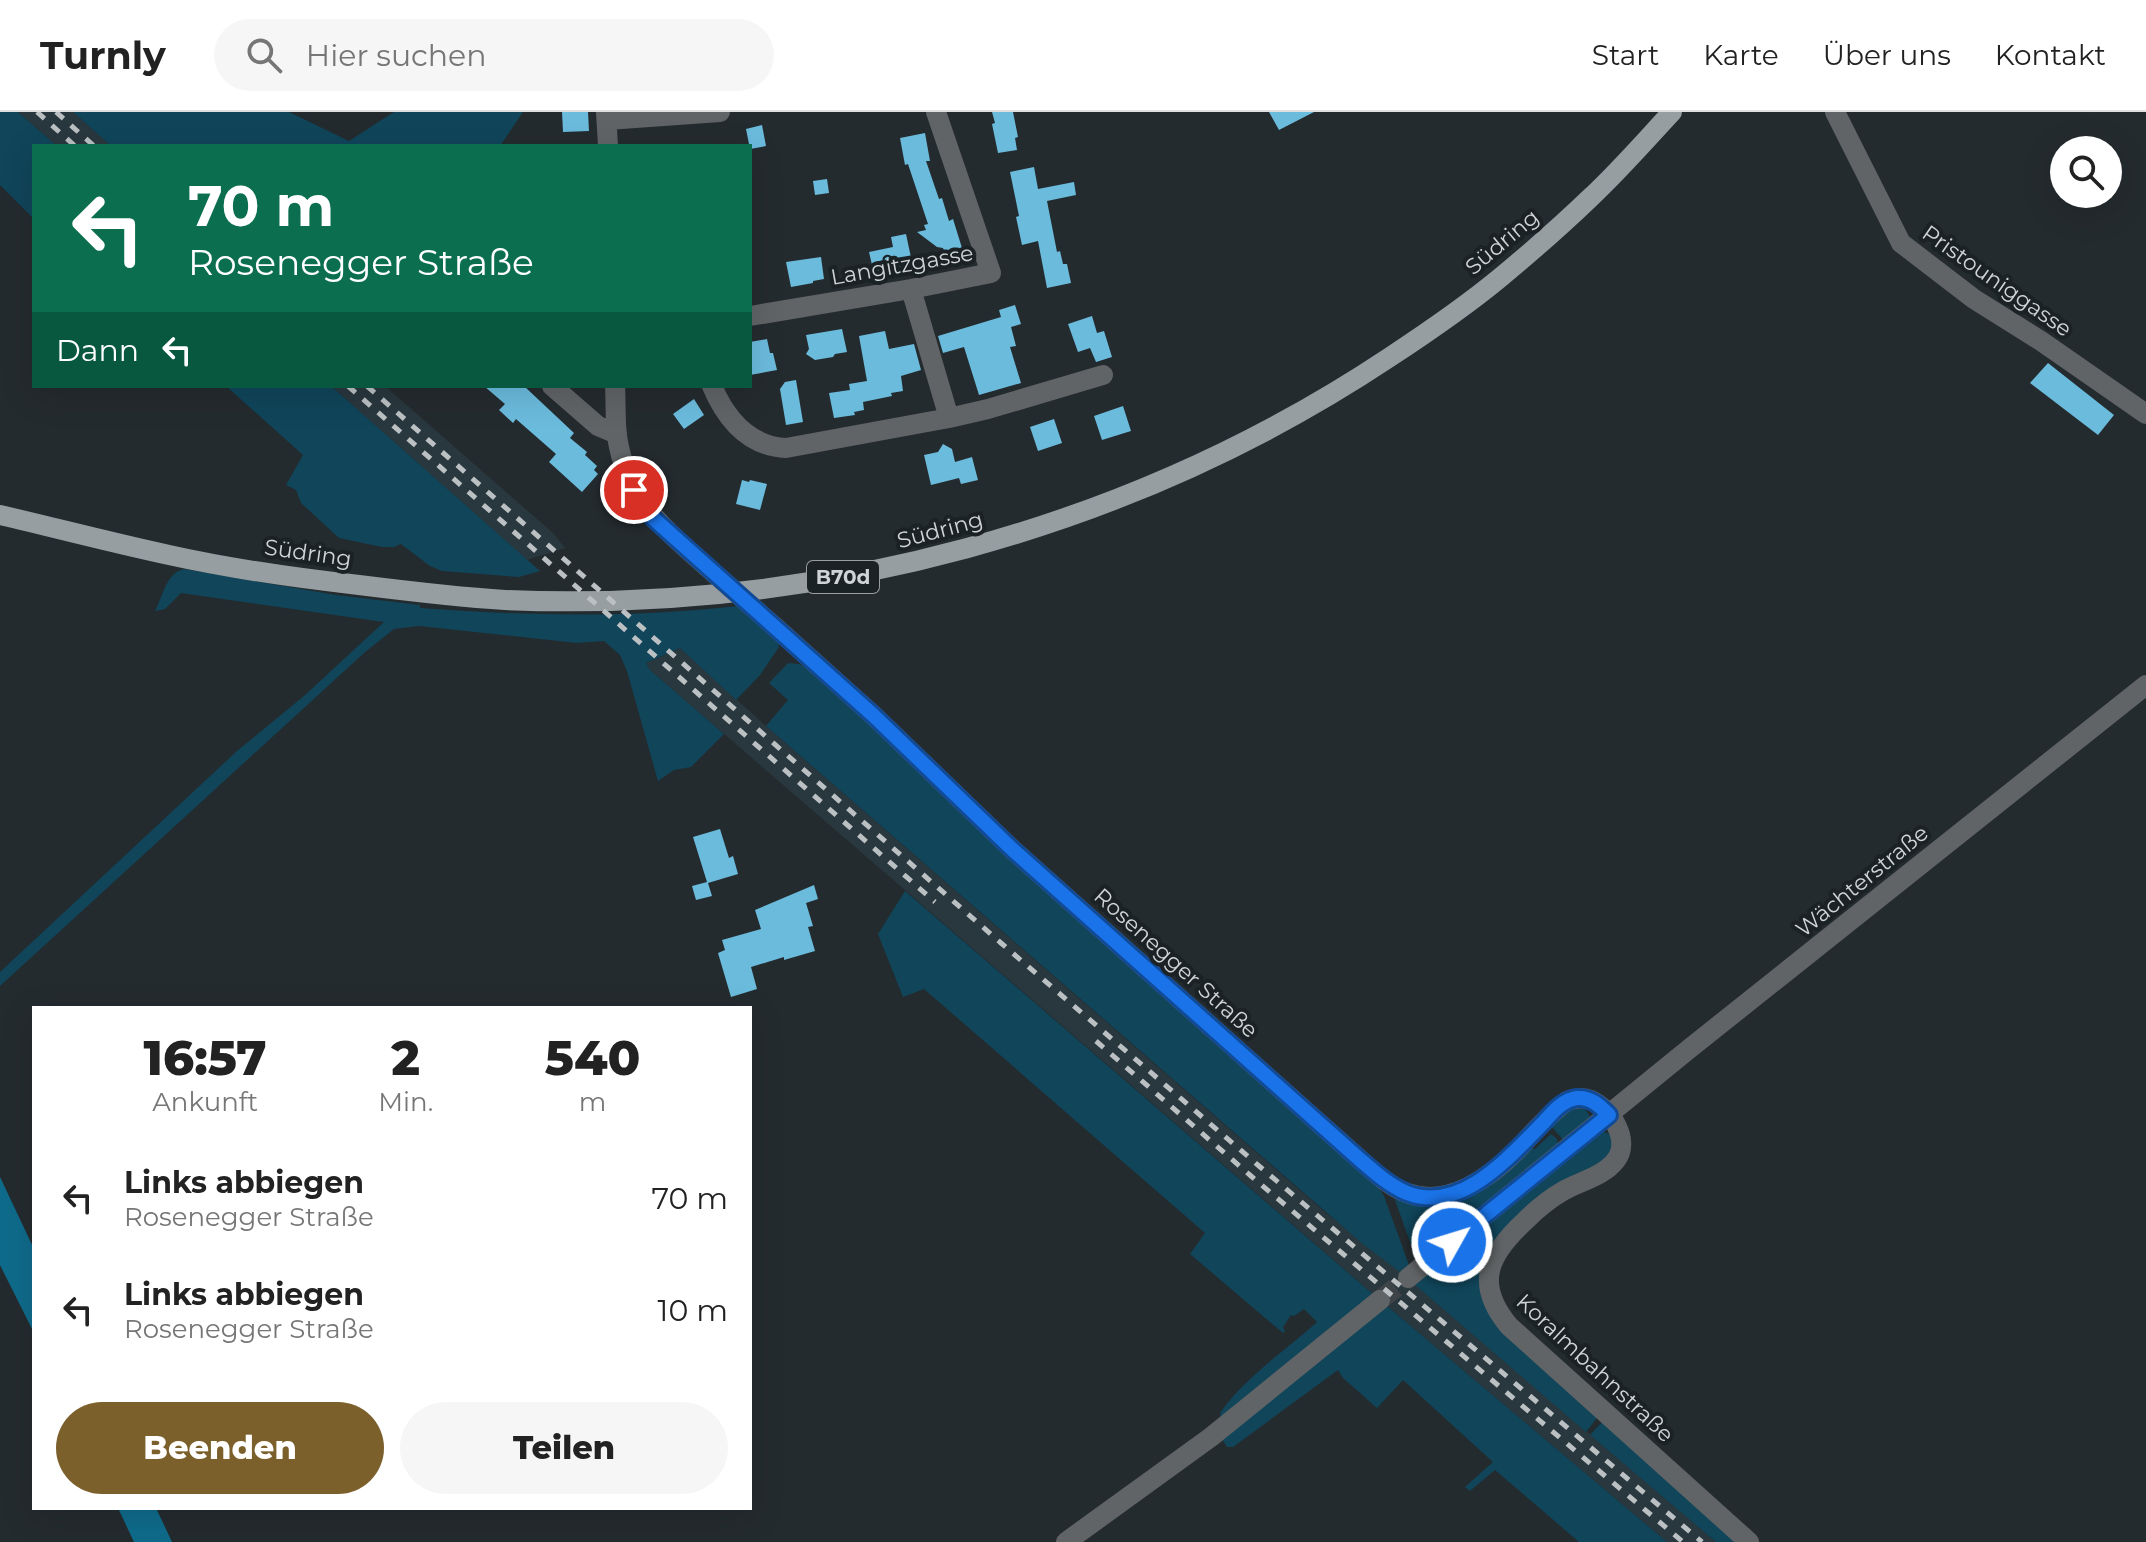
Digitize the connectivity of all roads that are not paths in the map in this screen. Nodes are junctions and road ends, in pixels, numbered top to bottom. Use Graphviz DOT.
graph roads {
  1 [pos="720,112"];
  2 [pos="936,112"];
  3 [pos="1672,112"];
  4 [pos="1835,112"];
  5 [pos="607,116"];
  6 [pos="608,144"];
  7 [pos="911,289"];
  8 [pos="752,316"];
  9 [pos="1103,375"];
  10 [pos="554,388"];
  11 [pos="615,388"];
  12 [pos="713,388"];
  13 [pos="2146,414"];
  14 [pos="949,418"];
  15 [pos="617,434"];
  16 [pos="0,515"];
  17 [pos="2146,685"];
  18 [pos="1609,1115"];
  19 [pos="1408,1278"];
  20 [pos="1380,1300"];
  21 [pos="1066,1542"];
  22 [pos="1749,1542"];
  1 -- 5 [label="street"];
  2 -- 7 [label="street, Langitzgasse"];
  3 -- 16 [label="main road, Südring / B70d"];
  4 -- 13 [label="street, Pristouniggasse"];
  5 -- 6 [label="street"];
  7 -- 8 [label="street, Langitzgasse"];
  7 -- 14 [label="street"];
  9 -- 14 [label="street"];
  10 -- 15 [label="street"];
  11 -- 15 [label="street, Rosenegger Straße"];
  12 -- 14 [label="street"];
  15 -- 18 [label="street, Rosenegger Straße, bridge"];
  17 -- 18 [label="street, Wächterstraße"];
  18 -- 19 [label="street"];
  18 -- 22 [label="street, Koralmbahnstraße"];
  20 -- 21 [label="street"];
}
